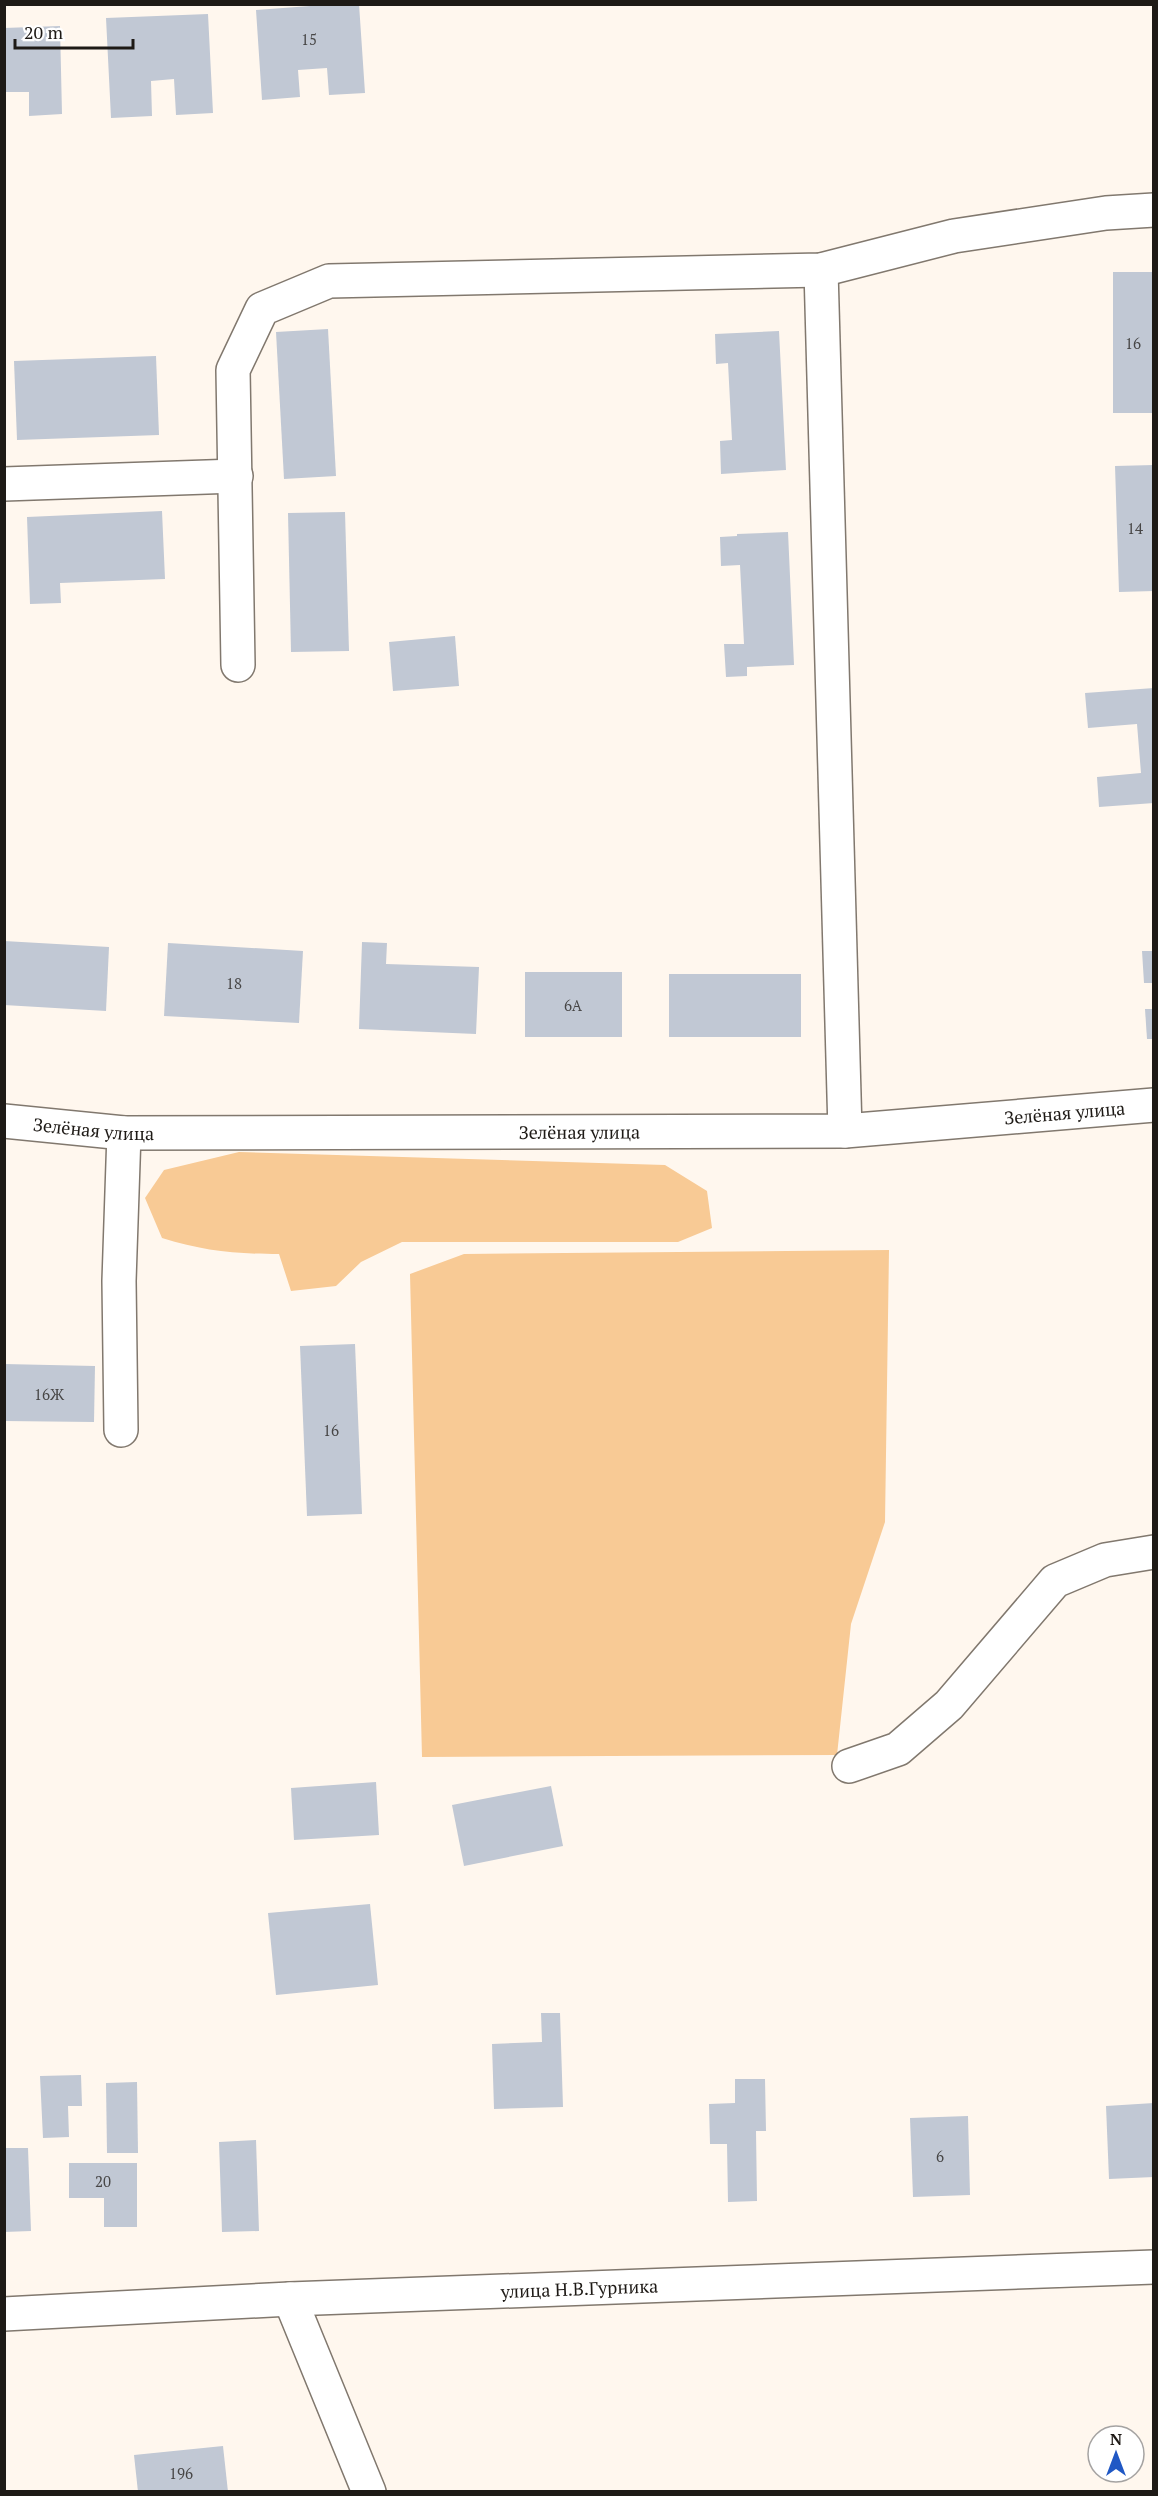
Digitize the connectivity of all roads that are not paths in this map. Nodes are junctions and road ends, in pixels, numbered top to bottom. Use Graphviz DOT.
graph roads {
  1 [pos="1154,210"];
  2 [pos="821,270"];
  3 [pos="236,476"];
  4 [pos="4,484"];
  5 [pos="238,665"];
  6 [pos="1154,1105"];
  7 [pos="4,1120"];
  8 [pos="845,1131"];
  9 [pos="124,1132"];
  10 [pos="121,1430"];
  11 [pos="1154,1552"];
  12 [pos="849,1766"];
  13 [pos="1154,2267"];
  14 [pos="290,2299"];
  15 [pos="4,2314"];
  16 [pos="369,2492"];
  1 -- 2 [label="street"];
  2 -- 3 [label="street"];
  2 -- 8 [label="street"];
  3 -- 4 [label="street"];
  3 -- 5 [label="street"];
  6 -- 8 [label="street, Зелёная улица"];
  7 -- 9 [label="street, Зелёная улица"];
  8 -- 9 [label="street, Зелёная улица"];
  9 -- 10 [label="street"];
  11 -- 12 [label="street"];
  13 -- 14 [label="street, улица Н.В.Гурника"];
  14 -- 15 [label="street, улица Н.В.Гурника"];
  14 -- 16 [label="street"];
}
